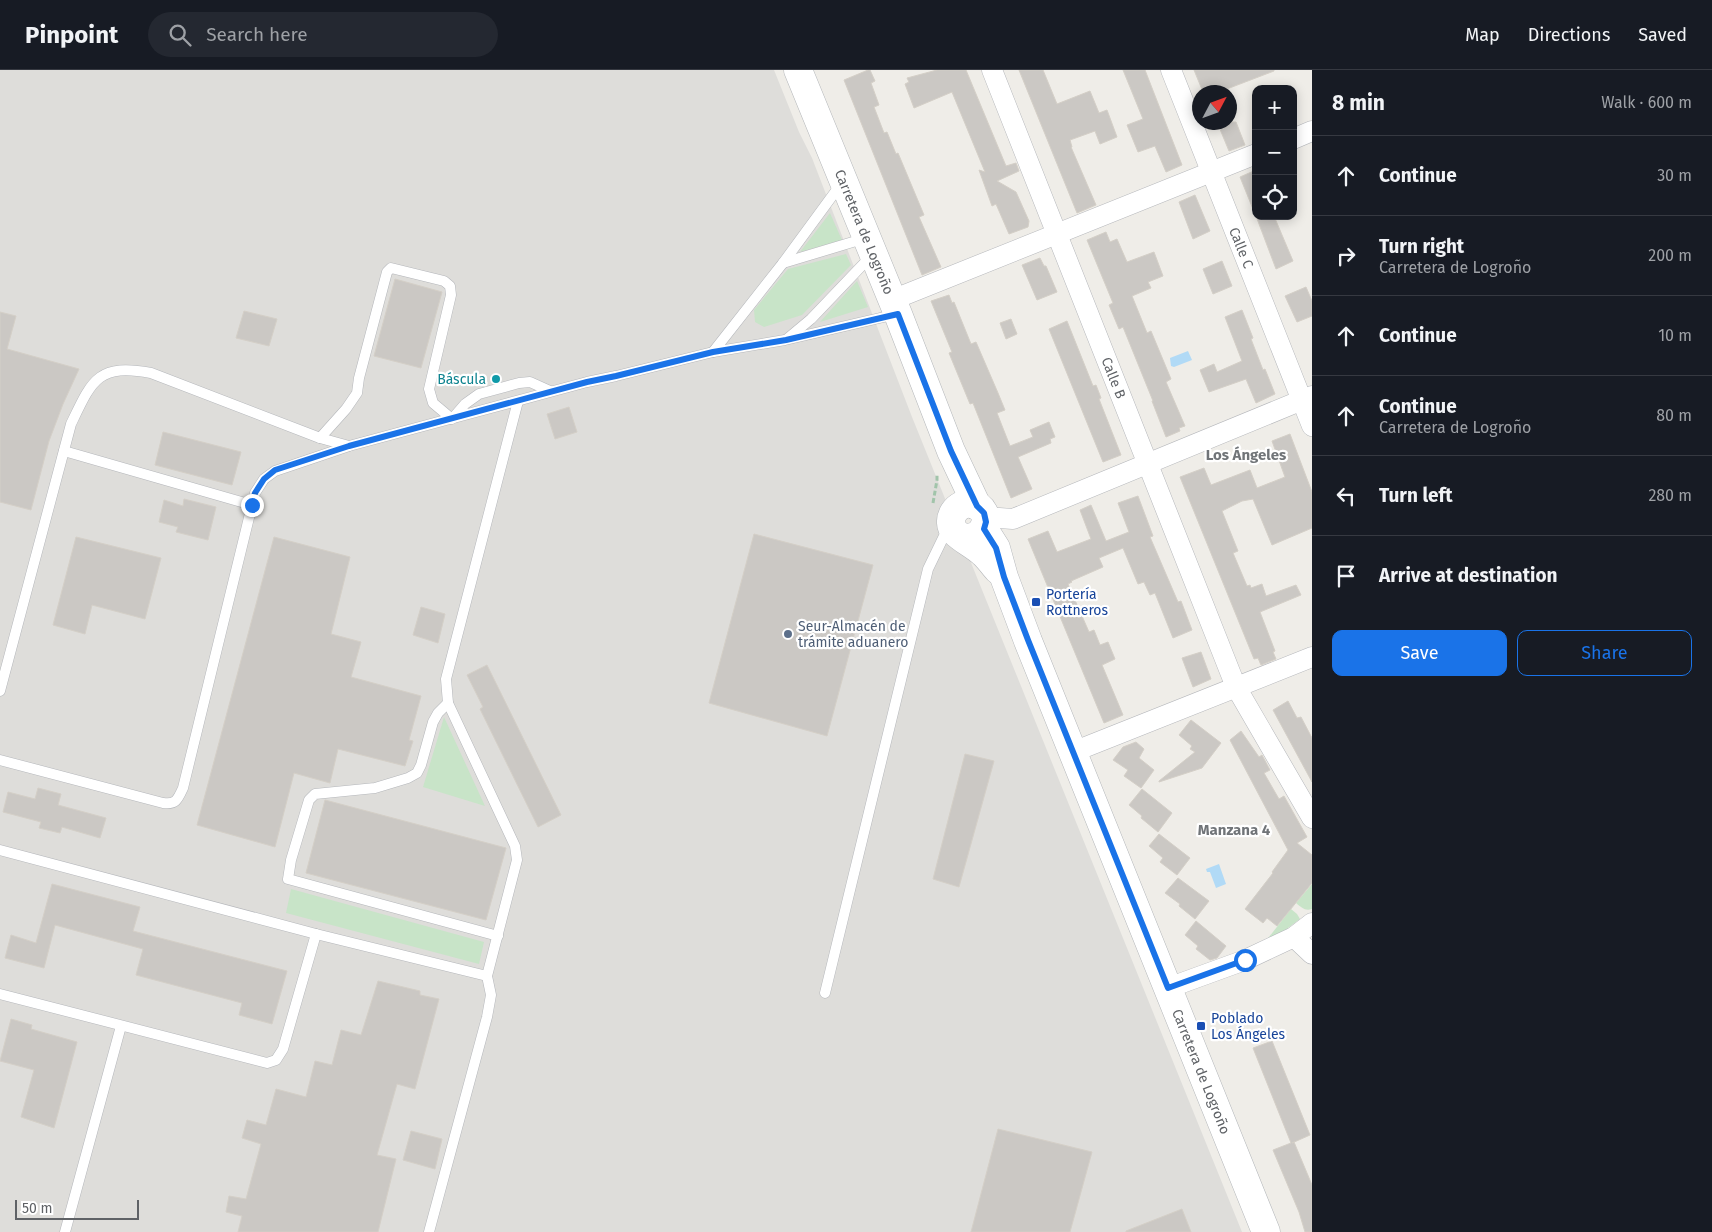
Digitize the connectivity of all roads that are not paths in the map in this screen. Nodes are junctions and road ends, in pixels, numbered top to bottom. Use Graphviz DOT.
graph roads {
  1 [pos="992,70"];
  2 [pos="1171,70"];
  3 [pos="800,71"];
  4 [pos="1312,131"];
  5 [pos="1297,137"];
  6 [pos="1252,156"];
  7 [pos="1213,171"];
  8 [pos="844,181"];
  9 [pos="1056,234"];
  10 [pos="870,245"];
  11 [pos="783,263"];
  12 [pos="895,307"];
  13 [pos="786,340"];
  14 [pos="713,352"];
  15 [pos="550,391"];
  16 [pos="1307,398"];
  17 [pos="518,401"];
  18 [pos="452,419"];
  19 [pos="1312,426"];
  20 [pos="320,438"];
  21 [pos="349,446"];
  22 [pos="64,452"];
  23 [pos="1147,463"];
  24 [pos="252,505"];
  25 [pos="969,522"];
  26 [pos="1312,657"];
  27 [pos="1236,687"];
  28 [pos="0,691"];
  29 [pos="448,703"];
  30 [pos="1082,748"];
  31 [pos="0,760"];
  32 [pos="1312,818"];
  33 [pos="0,850"];
  34 [pos="1312,923"];
  35 [pos="316,934"];
  36 [pos="498,936"];
  37 [pos="1294,937"];
  38 [pos="1312,954"];
  39 [pos="487,976"];
  40 [pos="1168,988"];
  41 [pos="826,993"];
  42 [pos="0,994"];
  43 [pos="121,1026"];
  44 [pos="65,1232"];
  45 [pos="429,1232"];
  46 [pos="1266,1232"];
  1 -- 9 [label="street, Calle B"];
  2 -- 7 [label="street, Calle C"];
  3 -- 8 [label="main road, Carretera de Logroño"];
  4 -- 5 [label="street"];
  6 -- 7 [label="street"];
  7 -- 9 [label="street"];
  7 -- 16 [label="street, Calle C"];
  8 -- 10 [label="main road, Carretera de Logroño"];
  8 -- 11 [label="lane"];
  9 -- 12 [label="street"];
  9 -- 23 [label="street, Calle B"];
  10 -- 11 [label="lane"];
  10 -- 12 [label="main road, Carretera de Logroño"];
  10 -- 13 [label="lane"];
  11 -- 14 [label="lane"];
  12 -- 13 [label="lane"];
  12 -- 25 [label="main road, Carretera de Logroño"];
  13 -- 14 [label="lane"];
  14 -- 15 [label="lane"];
  15 -- 17 [label="lane"];
  15 -- 18 [label="lane"];
  16 -- 19 [label="street, Calle C"];
  16 -- 23 [label="street"];
  17 -- 18 [label="lane"];
  17 -- 29 [label="lane"];
  18 -- 20 [label="lane"];
  18 -- 21 [label="lane"];
  20 -- 21 [label="lane"];
  20 -- 22 [label="lane"];
  21 -- 24 [label="lane"];
  22 -- 24 [label="lane"];
  22 -- 28 [label="lane"];
  23 -- 25 [label="street"];
  23 -- 27 [label="street, Calle B"];
  24 -- 31 [label="lane"];
  25 -- 30 [label="main road, Carretera de Logroño"];
  25 -- 41 [label="lane"];
  26 -- 27 [label="street"];
  27 -- 30 [label="street"];
  27 -- 32 [label="street, Calle B"];
  29 -- 36 [label="lane"];
  29 -- 36 [label="lane"];
  30 -- 40 [label="main road, Carretera de Logroño"];
  33 -- 35 [label="lane"];
  34 -- 37 [label="street"];
  35 -- 39 [label="lane"];
  35 -- 43 [label="lane"];
  36 -- 39 [label="lane"];
  37 -- 38 [label="street"];
  37 -- 40 [label="street"];
  39 -- 45 [label="lane"];
  40 -- 46 [label="main road, Carretera de Logroño"];
  42 -- 43 [label="lane"];
  43 -- 44 [label="lane"];
}
